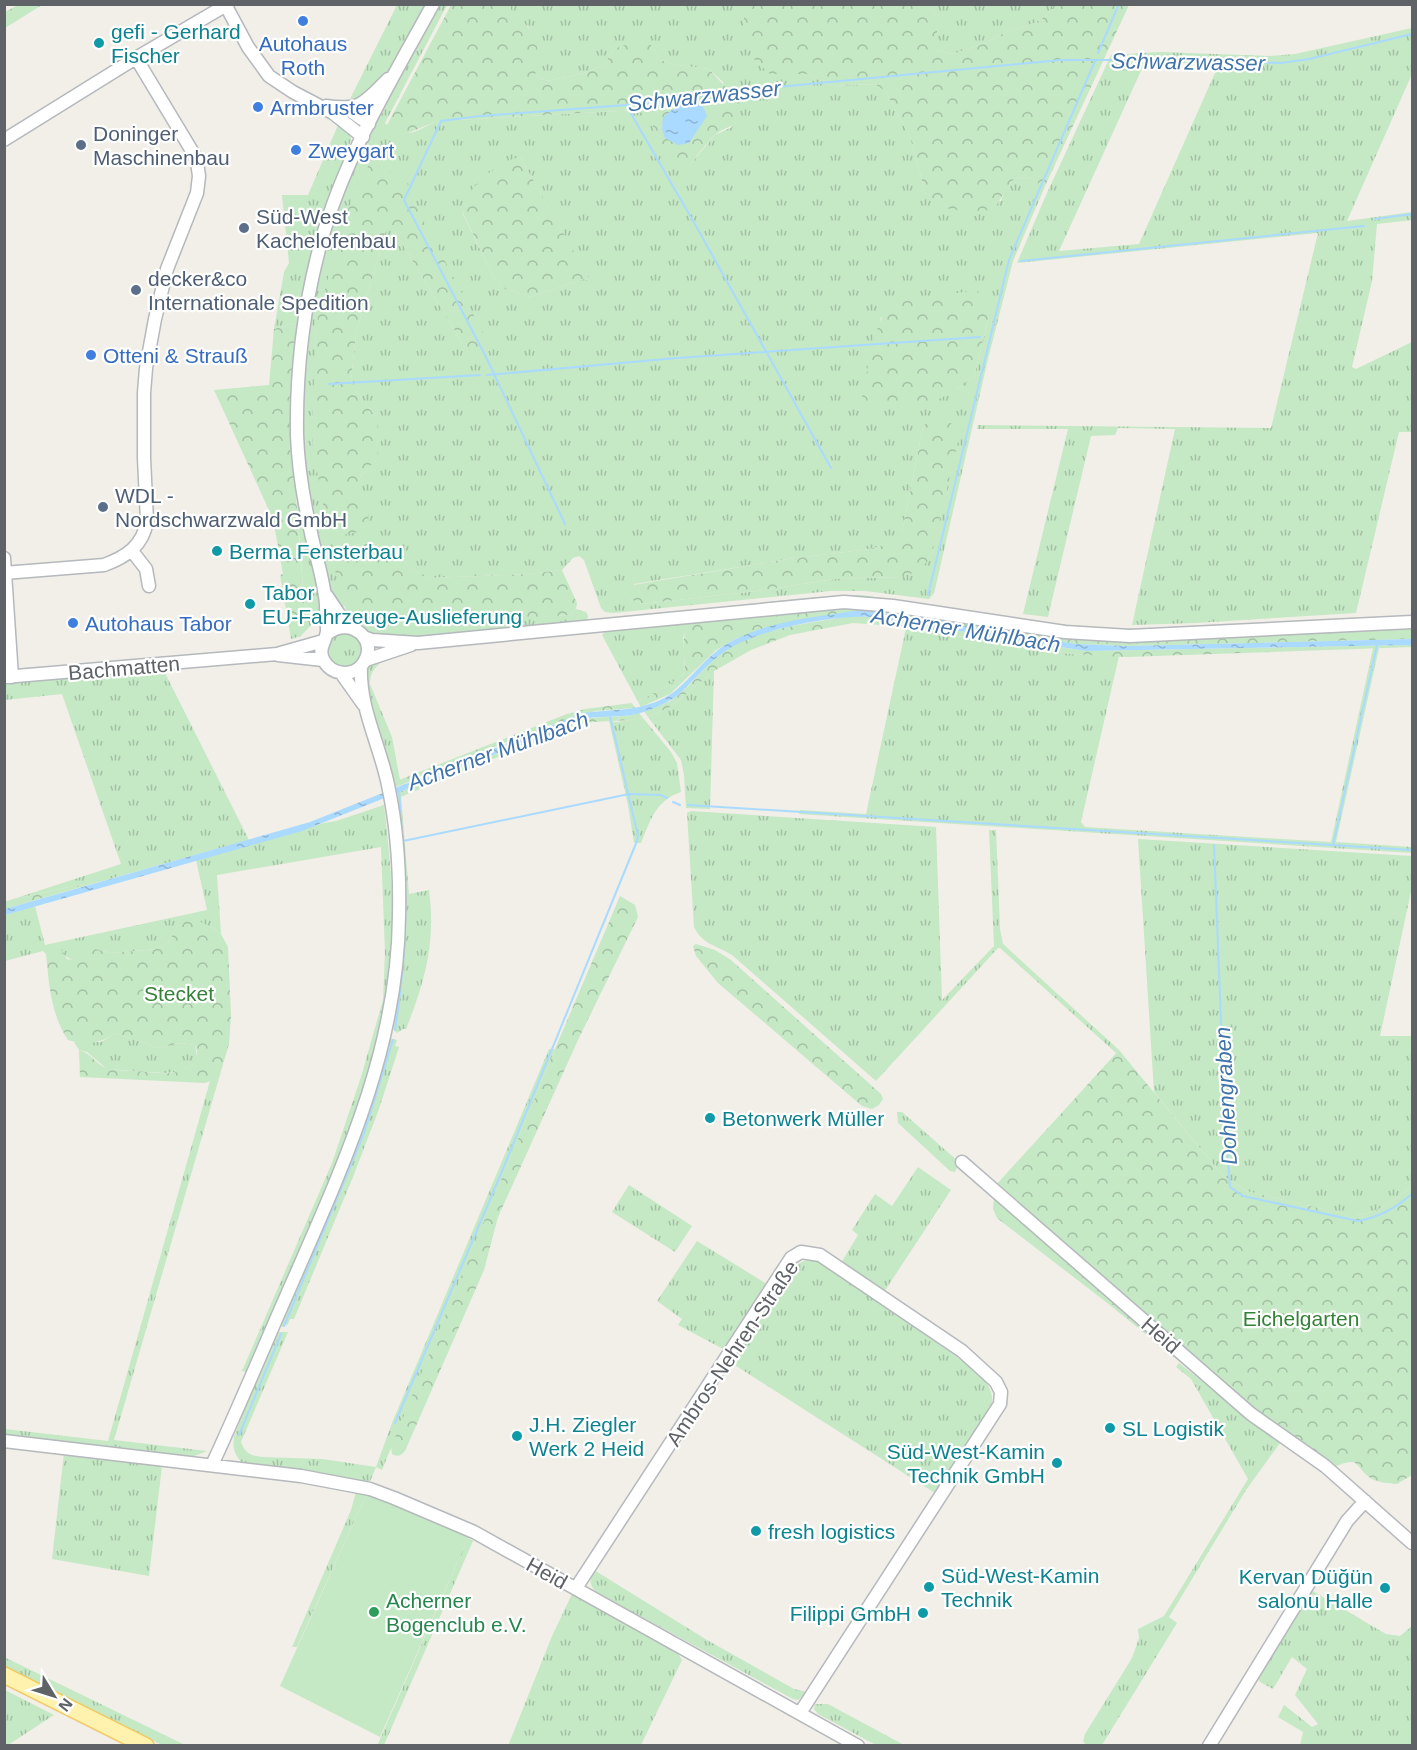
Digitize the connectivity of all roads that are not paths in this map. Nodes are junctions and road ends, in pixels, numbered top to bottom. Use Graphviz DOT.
graph roads {
  1 [pos="433,4"];
  2 [pos="226,5"];
  3 [pos="136,58"];
  4 [pos="399,68"];
  5 [pos="322,106"];
  6 [pos="348,110"];
  7 [pos="369,124"];
  8 [pos="363,137"];
  9 [pos="4,140"];
  10 [pos="132,551"];
  11 [pos="4,558"];
  12 [pos="5,573"];
  13 [pos="149,586"];
  14 [pos="324,592"];
  15 [pos="1413,622"];
  16 [pos="347,626"];
  17 [pos="364,637"];
  18 [pos="325,638"];
  19 [pos="418,643"];
  20 [pos="277,654"];
  21 [pos="323,660"];
  22 [pos="363,663"];
  23 [pos="341,673"];
  24 [pos="8,677"];
  25 [pos="365,708"];
  26 [pos="962,1162"];
  27 [pos="4,1441"];
  28 [pos="212,1466"];
  29 [pos="1365,1502"];
  30 [pos="1413,1543"];
  31 [pos="576,1588"];
  32 [pos="4,1675"];
  33 [pos="800,1713"];
  34 [pos="146,1746"];
  35 [pos="858,1746"];
  36 [pos="1209,1746"];
  1 -- 4 [label="street"];
  2 -- 3 [label="street"];
  2 -- 5 [label="street"];
  3 -- 9 [label="street"];
  3 -- 10 [label="street"];
  4 -- 6 [label="street"];
  4 -- 7 [label="street"];
  5 -- 6 [label="street"];
  5 -- 8 [label="street"];
  6 -- 7 [label="street"];
  7 -- 8 [label="street"];
  8 -- 14 [label="street"];
  10 -- 12 [label="street"];
  10 -- 13 [label="street"];
  11 -- 12 [label="street"];
  12 -- 24 [label="street"];
  14 -- 16 [label="street"];
  14 -- 18 [label="street"];
  15 -- 19 [label="street"];
  16 -- 17 [label="street"];
  16 -- 18 [label="street"];
  17 -- 19 [label="street"];
  17 -- 22 [label="street"];
  18 -- 20 [label="street"];
  18 -- 21 [label="street"];
  19 -- 22 [label="street"];
  20 -- 21 [label="street"];
  20 -- 24 [label="street, Bachmatten"];
  21 -- 23 [label="street"];
  22 -- 23 [label="street"];
  22 -- 25 [label="street"];
  23 -- 25 [label="street"];
  25 -- 28 [label="street"];
  26 -- 29 [label="street, Heid"];
  27 -- 28 [label="street, Heid"];
  28 -- 31 [label="street, Heid"];
  29 -- 30 [label="street, Heid"];
  29 -- 36 [label="street"];
  31 -- 33 [label="street, Heid"];
  31 -- 33 [label="street, Ambros-Nehren-Straße"];
  32 -- 34 [label="main road"];
  33 -- 35 [label="street, Heid"];
}
